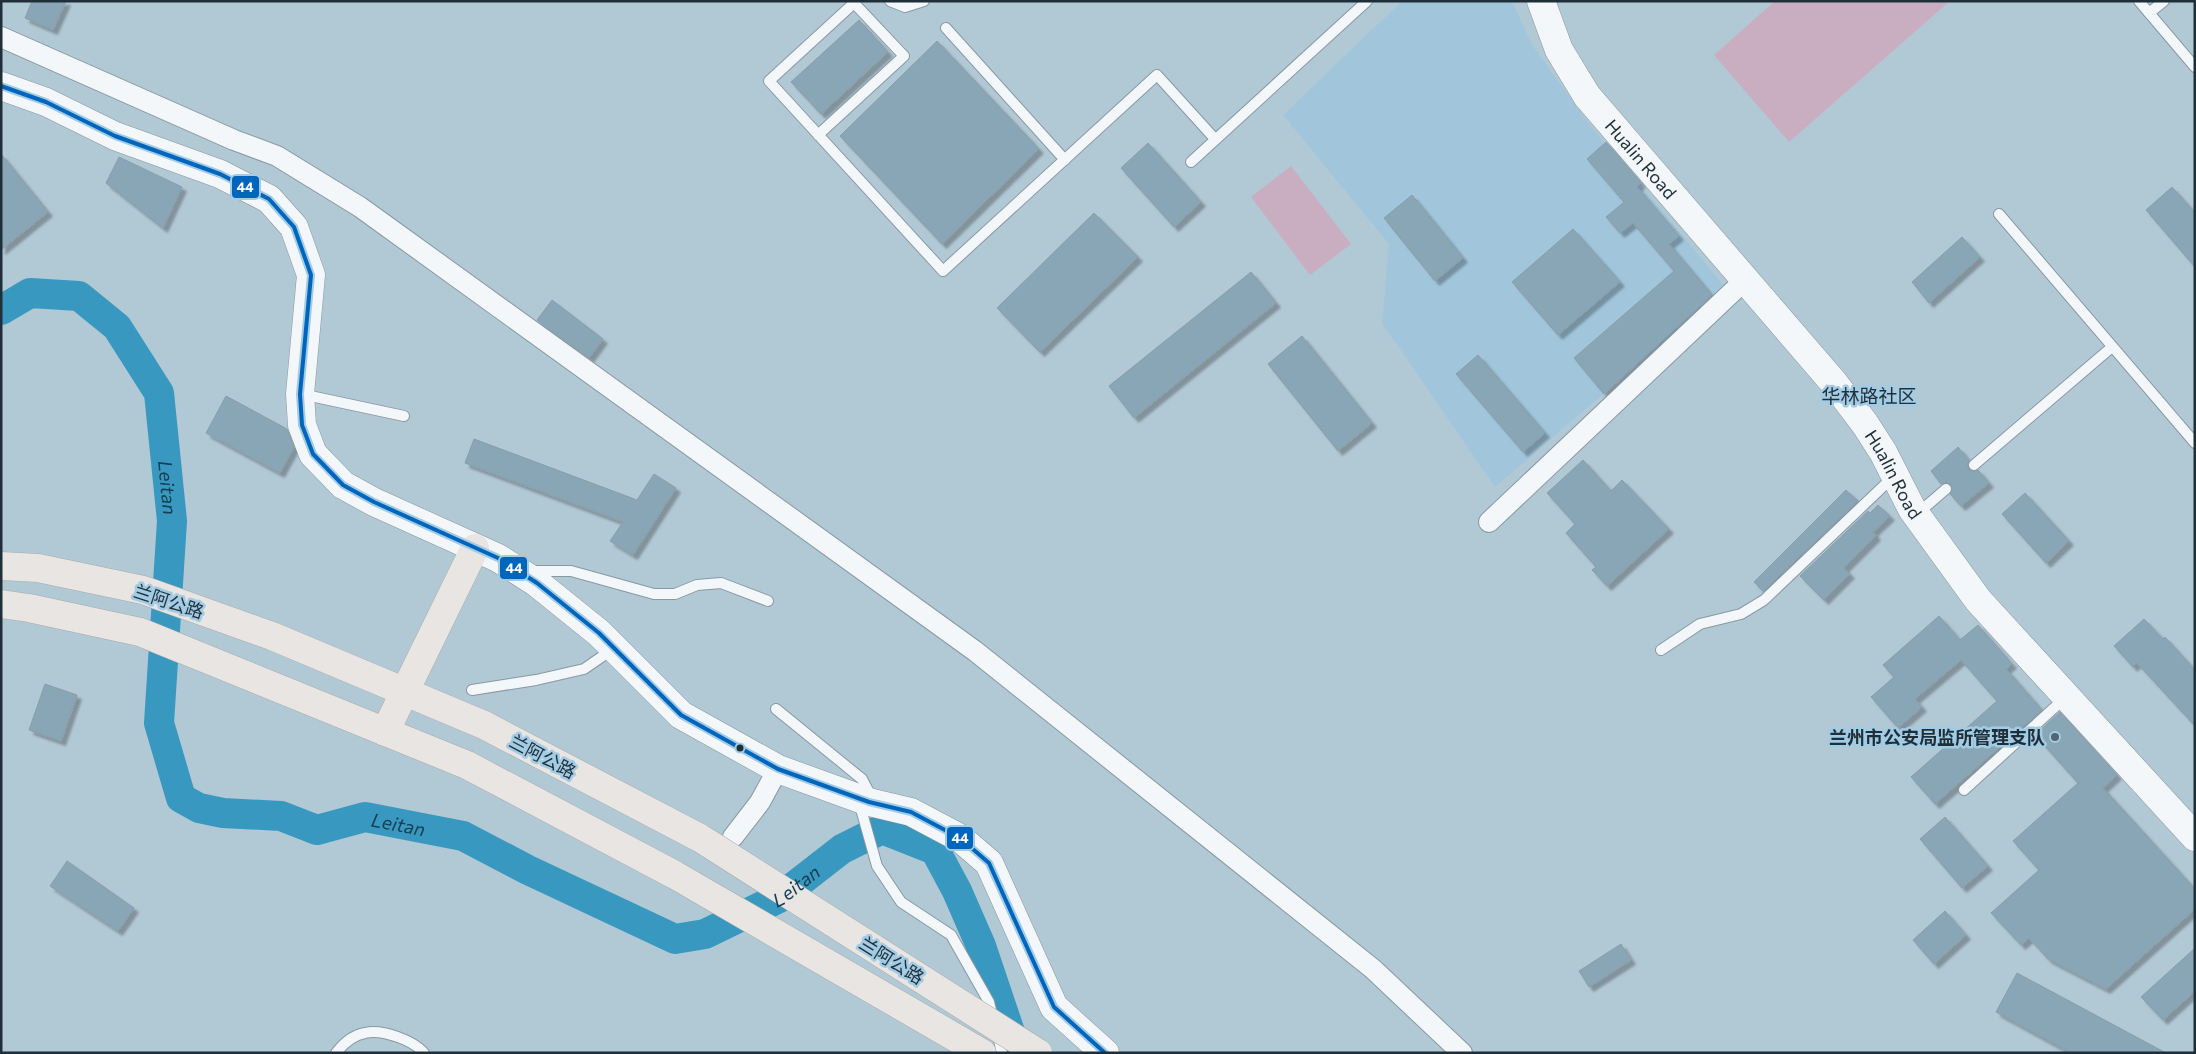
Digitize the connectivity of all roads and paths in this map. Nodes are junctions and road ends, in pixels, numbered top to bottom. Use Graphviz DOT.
graph roads {
  1 [pos="890,1"];
  2 [pos="924,1"];
  3 [pos="1367,1"];
  4 [pos="1541,1"];
  5 [pos="2139,1"];
  6 [pos="2164,1"];
  7 [pos="2149,13"];
  8 [pos="946,28"];
  9 [pos="1,37"];
  10 [pos="2195,67"];
  11 [pos="1,86"];
  12 [pos="818,135"];
  13 [pos="1216,139"];
  14 [pos="1065,160"];
  15 [pos="1191,162"];
  16 [pos="1999,214"];
  17 [pos="1745,280"];
  18 [pos="2112,346"];
  19 [pos="300,394"];
  20 [pos="404,416"];
  21 [pos="2195,443"];
  22 [pos="1974,465"];
  23 [pos="1894,475"];
  24 [pos="1946,489"];
  25 [pos="1916,515"];
  26 [pos="1489,522"];
  27 [pos="475,548"];
  28 [pos="1,566"];
  29 [pos="518,571"];
  30 [pos="768,602"];
  31 [pos="1,604"];
  32 [pos="614,648"];
  33 [pos="1662,650"];
  34 [pos="472,690"];
  35 [pos="404,691"];
  36 [pos="2067,696"];
  37 [pos="776,709"];
  38 [pos="385,732"];
  39 [pos="778,769"];
  40 [pos="1964,790"];
  41 [pos="866,810"];
  42 [pos="2195,836"];
  43 [pos="733,837"];
  44 [pos="336,1053"];
  45 [pos="424,1053"];
  46 [pos="982,1053"];
  47 [pos="1002,1053"];
  48 [pos="1038,1053"];
  49 [pos="1105,1053"];
  50 [pos="1462,1053"];
  1 -- 2 [label="lane"];
  3 -- 13 [label="lane"];
  4 -- 17 [label="street, Hualin Road"];
  5 -- 7 [label="lane"];
  6 -- 7 [label="lane"];
  7 -- 10 [label="lane"];
  8 -- 14 [label="lane"];
  9 -- 50 [label="street"];
  11 -- 19 [label="street"];
  12 -- 12 [label="lane"];
  12 -- 14 [label="lane"];
  13 -- 14 [label="lane"];
  13 -- 15 [label="lane"];
  16 -- 18 [label="lane"];
  17 -- 23 [label="street, Hualin Road"];
  17 -- 26 [label="street"];
  18 -- 21 [label="lane"];
  18 -- 22 [label="lane"];
  19 -- 20 [label="lane"];
  19 -- 27 [label="street"];
  23 -- 25 [label="street, Hualin Road"];
  23 -- 33 [label="lane"];
  24 -- 25 [label="lane"];
  25 -- 36 [label="street, Hualin Road"];
  27 -- 29 [label="street"];
  27 -- 35 [label="highway"];
  28 -- 35 [label="highway, 兰阿公路"];
  29 -- 30 [label="lane"];
  29 -- 32 [label="street"];
  31 -- 38 [label="highway, 兰阿公路"];
  32 -- 34 [label="lane"];
  32 -- 39 [label="street"];
  35 -- 38 [label="highway"];
  35 -- 48 [label="highway, 兰阿公路, bridge"];
  36 -- 40 [label="lane"];
  36 -- 42 [label="street, Hualin Road"];
  37 -- 41 [label="lane"];
  38 -- 46 [label="highway, 兰阿公路"];
  39 -- 41 [label="street"];
  39 -- 43 [label="street"];
  41 -- 47 [label="lane"];
  41 -- 49 [label="street"];
  44 -- 45 [label="lane"];
}
